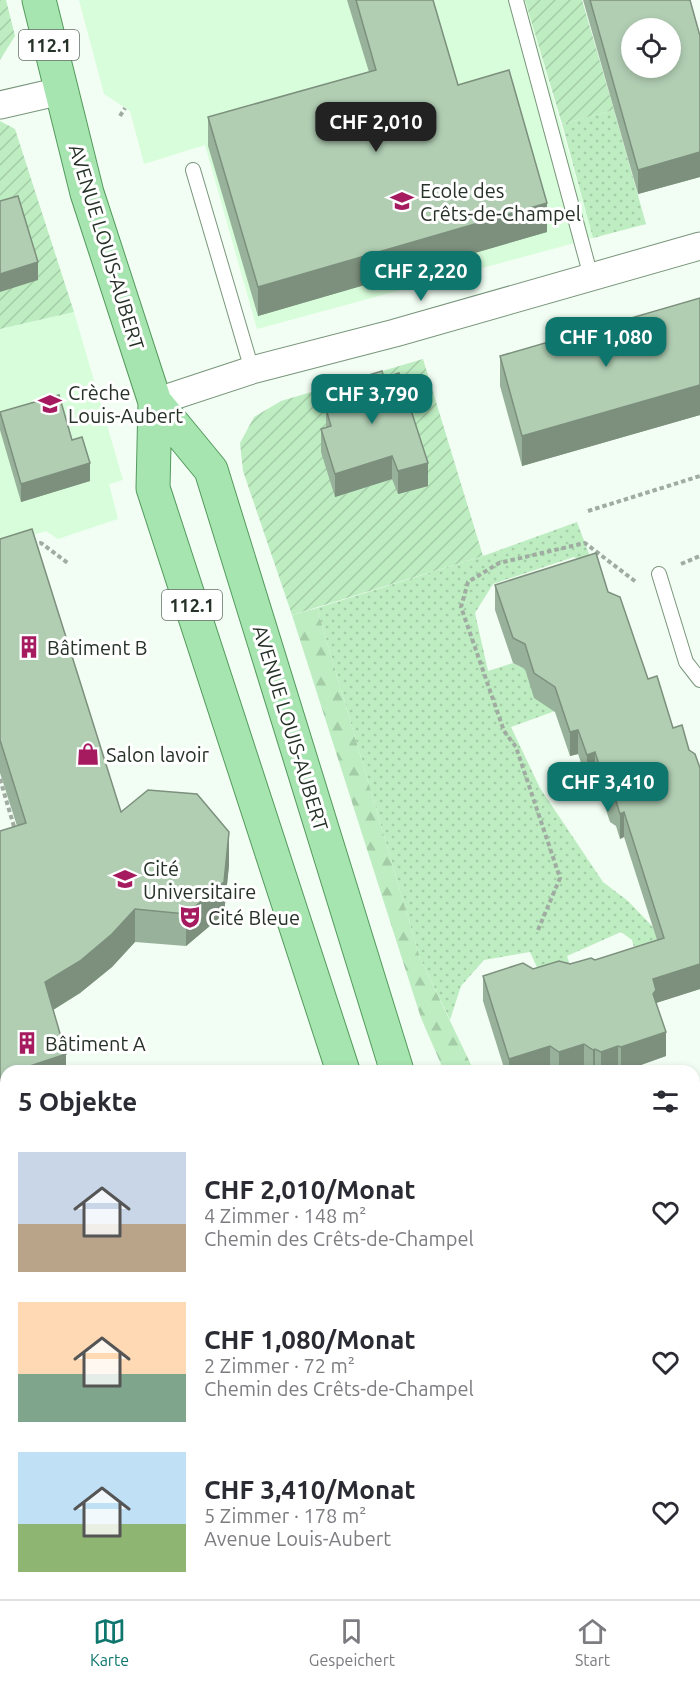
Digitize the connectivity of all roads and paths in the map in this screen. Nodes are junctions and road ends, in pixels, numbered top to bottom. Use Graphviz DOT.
graph roads {
  1 [pos="39,0"];
  2 [pos="516,0"];
  3 [pos="61,91"];
  4 [pos="0,105"];
  5 [pos="125,108"];
  6 [pos="120,116"];
  7 [pos="193,170"];
  8 [pos="700,246"];
  9 [pos="591,277"];
  10 [pos="252,370"];
  11 [pos="155,402"];
  12 [pos="700,476"];
  13 [pos="588,511"];
  14 [pos="30,546"];
  15 [pos="69,564"];
  16 [pos="659,574"];
  17 [pos="700,680"];
  18 [pos="0,779"];
  19 [pos="16,832"];
  20 [pos="538,930"];
  21 [pos="341,1065"];
  22 [pos="396,1065"];
  1 -- 3 [label="main road, 112.1"];
  2 -- 9 [label="lane"];
  3 -- 4 [label="street"];
  3 -- 11 [label="main road, AVENUE LOUIS-AUBERT / 112.1"];
  5 -- 6 [label="path"];
  7 -- 10 [label="lane"];
  8 -- 9 [label="street"];
  9 -- 10 [label="street"];
  10 -- 11 [label="street"];
  11 -- 21 [label="main road, AVENUE LOUIS-AUBERT / 112.1"];
  11 -- 22 [label="main road, AVENUE LOUIS-AUBERT / 112.1"];
  12 -- 13 [label="path"];
  14 -- 15 [label="path"];
  16 -- 17 [label="lane"];
  16 -- 20 [label="path"];
  18 -- 19 [label="path"];
}
